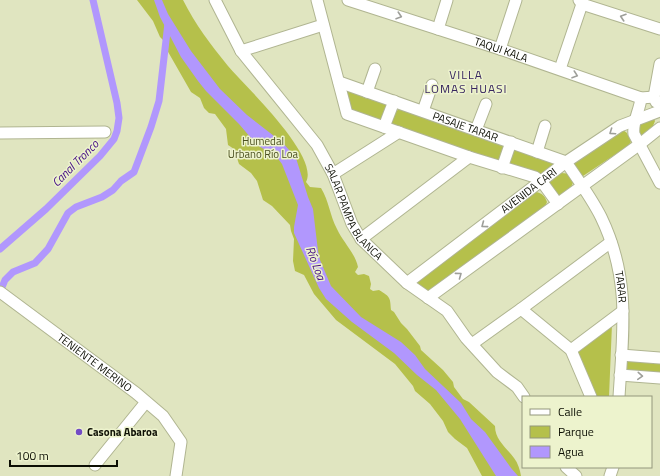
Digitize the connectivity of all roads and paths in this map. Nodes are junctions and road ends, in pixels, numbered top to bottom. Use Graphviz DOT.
graph roads {
  1 [pos="215,0"];
  2 [pos="317,0"];
  3 [pos="348,0"];
  4 [pos="448,0"];
  5 [pos="516,0"];
  6 [pos="581,2"];
  7 [pos="380,5"];
  8 [pos="323,25"];
  9 [pos="438,29"];
  10 [pos="660,29"];
  11 [pos="500,49"];
  12 [pos="241,51"];
  13 [pos="660,64"];
  14 [pos="375,69"];
  15 [pos="560,69"];
  16 [pos="339,82"];
  17 [pos="432,85"];
  18 [pos="367,92"];
  19 [pos="654,97"];
  20 [pos="641,98"];
  21 [pos="394,101"];
  22 [pos="486,104"];
  23 [pos="422,111"];
  24 [pos="660,111"];
  25 [pos="660,116"];
  26 [pos="635,120"];
  27 [pos="545,126"];
  28 [pos="659,126"];
  29 [pos="384,127"];
  30 [pos="476,130"];
  31 [pos="105,132"];
  32 [pos="399,132"];
  33 [pos="0,133"];
  34 [pos="511,142"];
  35 [pos="640,144"];
  36 [pos="538,152"];
  37 [pos="469,157"];
  38 [pos="566,162"];
  39 [pos="502,168"];
  40 [pos="333,174"];
  41 [pos="542,182"];
  42 [pos="660,182"];
  43 [pos="582,186"];
  44 [pos="558,204"];
  45 [pos="361,239"];
  46 [pos="611,242"];
  47 [pos="407,283"];
  48 [pos="0,292"];
  49 [pos="428,298"];
  50 [pos="521,309"];
  51 [pos="623,311"];
  52 [pos="472,344"];
  53 [pos="571,350"];
  54 [pos="621,355"];
  55 [pos="660,358"];
  56 [pos="620,375"];
  57 [pos="660,378"];
  58 [pos="523,396"];
  59 [pos="591,396"];
  60 [pos="619,396"];
  61 [pos="146,402"];
  62 [pos="95,465"];
  63 [pos="567,468"];
  64 [pos="176,476"];
  65 [pos="576,476"];
  1 -- 12 [label="street, SALAR PAMPA BLANCA"];
  2 -- 8 [label="street"];
  3 -- 7 [label="street, TAQUI KALA"];
  4 -- 9 [label="street"];
  5 -- 11 [label="street"];
  10 -- 6 [label="street, one-way"];
  6 -- 15 [label="street"];
  7 -- 9 [label="street, TAQUI KALA, one-way"];
  8 -- 12 [label="street"];
  8 -- 16 [label="street"];
  9 -- 11 [label="street, TAQUI KALA"];
  11 -- 15 [label="street, TAQUI KALA"];
  12 -- 40 [label="street, SALAR PAMPA BLANCA"];
  13 -- 19 [label="street"];
  14 -- 18 [label="street"];
  15 -- 20 [label="street, TAQUI KALA, one-way"];
  16 -- 18 [label="street, PASAJE TARAR"];
  16 -- 29 [label="street"];
  17 -- 23 [label="street"];
  18 -- 21 [label="street, PASAJE TARAR"];
  19 -- 20 [label="street, TAQUI KALA"];
  19 -- 24 [label="street"];
  20 -- 26 [label="street"];
  21 -- 23 [label="street, PASAJE TARAR"];
  21 -- 29 [label="street"];
  22 -- 30 [label="street"];
  23 -- 30 [label="street, PASAJE TARAR"];
  24 -- 25 [label="street"];
  24 -- 26 [label="street, AVENIDA CARI"];
  26 -- 35 [label="street"];
  26 -- 38 [label="street, AVENIDA CARI, one-way"];
  27 -- 36 [label="street"];
  28 -- 35 [label="street"];
  29 -- 32 [label="street"];
  30 -- 34 [label="street, PASAJE TARAR"];
  31 -- 33 [label="street"];
  32 -- 37 [label="street"];
  32 -- 40 [label="street"];
  34 -- 36 [label="street, PASAJE TARAR"];
  34 -- 39 [label="street"];
  35 -- 42 [label="street"];
  35 -- 43 [label="street"];
  36 -- 38 [label="street, PASAJE TARAR"];
  37 -- 39 [label="street"];
  37 -- 45 [label="street"];
  38 -- 41 [label="street, AVENIDA CARI"];
  38 -- 43 [label="street"];
  39 -- 41 [label="street"];
  40 -- 45 [label="street, SALAR PAMPA BLANCA"];
  41 -- 44 [label="street"];
  41 -- 47 [label="street, AVENIDA CARI, one-way"];
  43 -- 44 [label="street"];
  43 -- 46 [label="street, TARAR"];
  49 -- 44 [label="street, one-way"];
  45 -- 47 [label="street, SALAR PAMPA BLANCA"];
  46 -- 50 [label="street"];
  46 -- 51 [label="street, TARAR"];
  47 -- 49 [label="street, SALAR PAMPA BLANCA"];
  48 -- 61 [label="street, TENIENTE MERINO"];
  49 -- 52 [label="street, SALAR PAMPA BLANCA"];
  50 -- 52 [label="street"];
  50 -- 53 [label="street"];
  51 -- 53 [label="street"];
  51 -- 54 [label="street, TARAR"];
  52 -- 58 [label="street, SALAR PAMPA BLANCA"];
  53 -- 59 [label="street"];
  54 -- 55 [label="street"];
  54 -- 56 [label="street, TARAR"];
  56 -- 57 [label="street, one-way"];
  56 -- 60 [label="street, TARAR"];
  61 -- 62 [label="street"];
  61 -- 64 [label="street, TENIENTE MERINO"];
  63 -- 65 [label="street"];
}
